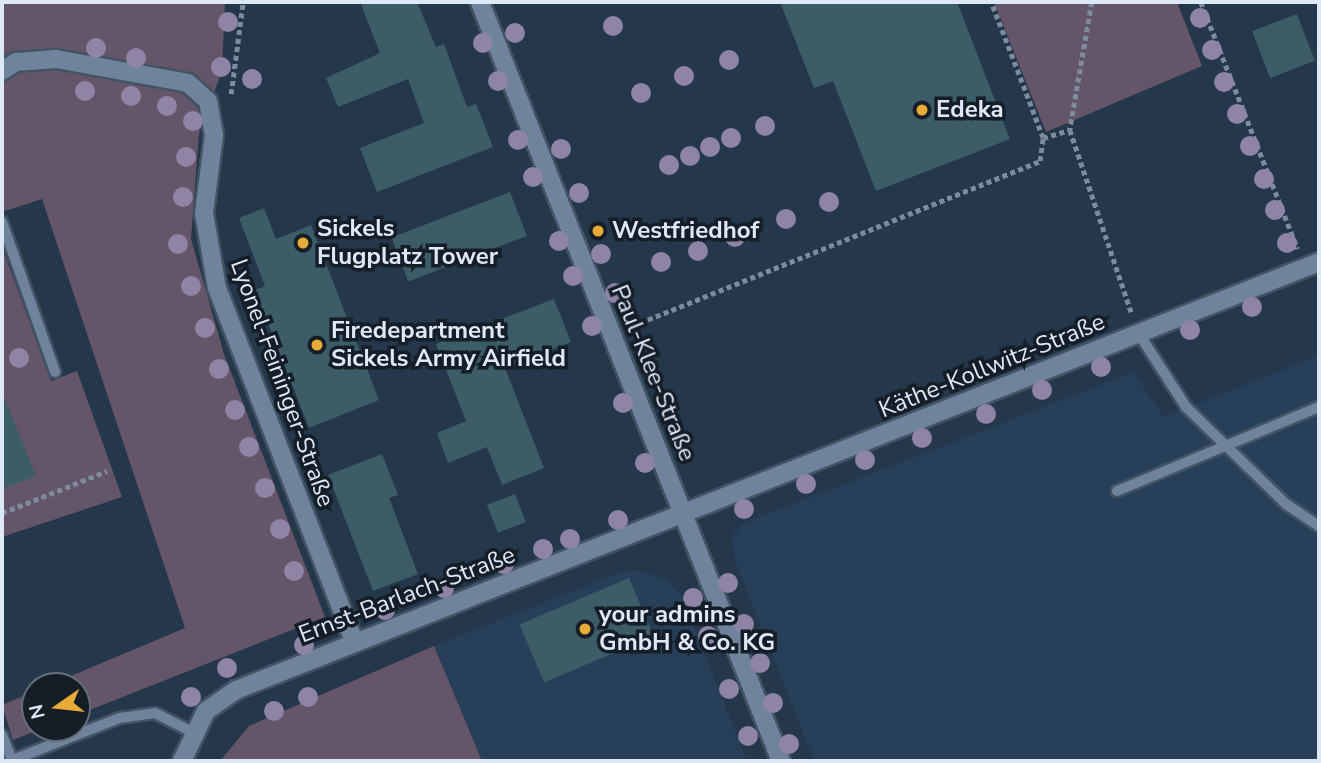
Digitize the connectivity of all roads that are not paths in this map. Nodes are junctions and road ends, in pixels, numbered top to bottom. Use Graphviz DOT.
graph roads {
  1 [pos="480,2"];
  2 [pos="2,71"];
  3 [pos="2,222"];
  4 [pos="1312,265"];
  5 [pos="1139,334"];
  6 [pos="55,372"];
  7 [pos="1319,407"];
  8 [pos="1224,444"];
  9 [pos="1117,491"];
  10 [pos="683,514"];
  11 [pos="1319,526"];
  12 [pos="354,642"];
  13 [pos="194,733"];
  14 [pos="2,735"];
  15 [pos="11,761"];
  16 [pos="183,761"];
  17 [pos="781,761"];
  1 -- 10 [label="street, Paul-Klee-Straße"];
  2 -- 12 [label="street, Lyonel-Feininger-Straße"];
  3 -- 6 [label="lane"];
  4 -- 5 [label="street, Käthe-Kollwitz-Straße"];
  5 -- 8 [label="lane"];
  5 -- 10 [label="street, Käthe-Kollwitz-Straße"];
  7 -- 8 [label="lane"];
  8 -- 9 [label="lane"];
  8 -- 11 [label="lane"];
  10 -- 12 [label="street, Ernst-Barlach-Straße"];
  10 -- 17 [label="street, Paul-Klee-Straße"];
  12 -- 13 [label="street, Ernst-Barlach-Straße"];
  13 -- 15 [label="lane"];
  13 -- 16 [label="street, Ernst-Barlach-Straße"];
  14 -- 15 [label="lane"];
}
